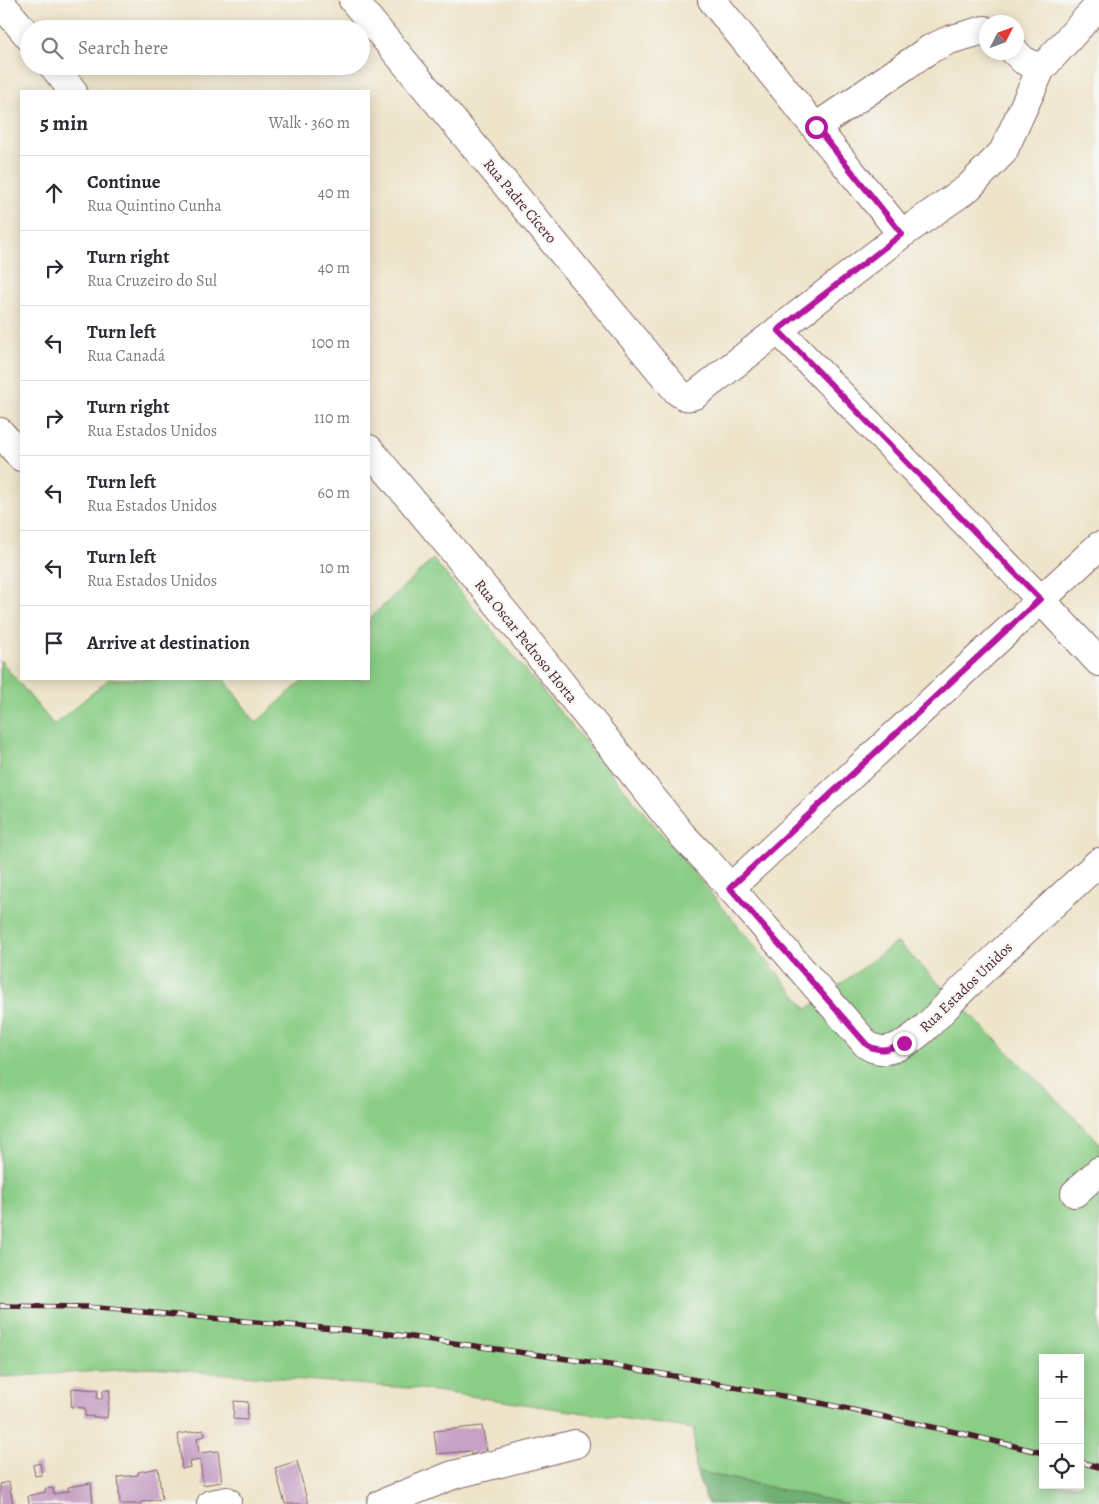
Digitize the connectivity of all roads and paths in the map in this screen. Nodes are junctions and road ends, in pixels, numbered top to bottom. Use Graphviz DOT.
graph roads {
  1 [pos="353,0"];
  2 [pos="712,0"];
  3 [pos="0,2"];
  4 [pos="1095,4"];
  5 [pos="370,20"];
  6 [pos="370,21"];
  7 [pos="20,26"];
  8 [pos="979,31"];
  9 [pos="1023,60"];
  10 [pos="1041,69"];
  11 [pos="60,75"];
  12 [pos="72,90"];
  13 [pos="816,127"];
  14 [pos="902,234"];
  15 [pos="778,330"];
  16 [pos="0,432"];
  17 [pos="370,450"];
  18 [pos="20,456"];
  19 [pos="1099,546"];
  20 [pos="1040,599"];
  21 [pos="1099,662"];
  22 [pos="682,834"];
  23 [pos="1099,862"];
  24 [pos="730,888"];
  25 [pos="1099,1171"];
  26 [pos="1075,1193"];
  27 [pos="575,1444"];
  28 [pos="381,1504"];
  1 -- 5 [label="street, Rua Padre Cícero"];
  2 -- 13 [label="street"];
  3 -- 7 [label="street"];
  4 -- 10 [label="street"];
  6 -- 15 [label="street, Rua Padre Cícero"];
  8 -- 13 [label="street"];
  9 -- 10 [label="street"];
  10 -- 14 [label="street"];
  11 -- 12 [label="street"];
  13 -- 14 [label="street"];
  14 -- 15 [label="street"];
  15 -- 20 [label="street"];
  16 -- 18 [label="street"];
  17 -- 22 [label="street, Rua Oscar Pedroso Horta"];
  19 -- 20 [label="street"];
  20 -- 21 [label="street"];
  20 -- 24 [label="street"];
  22 -- 24 [label="street, Rua Estados Unidos"];
  23 -- 24 [label="street, Rua Estados Unidos"];
  25 -- 26 [label="street"];
  27 -- 28 [label="street"];
}
